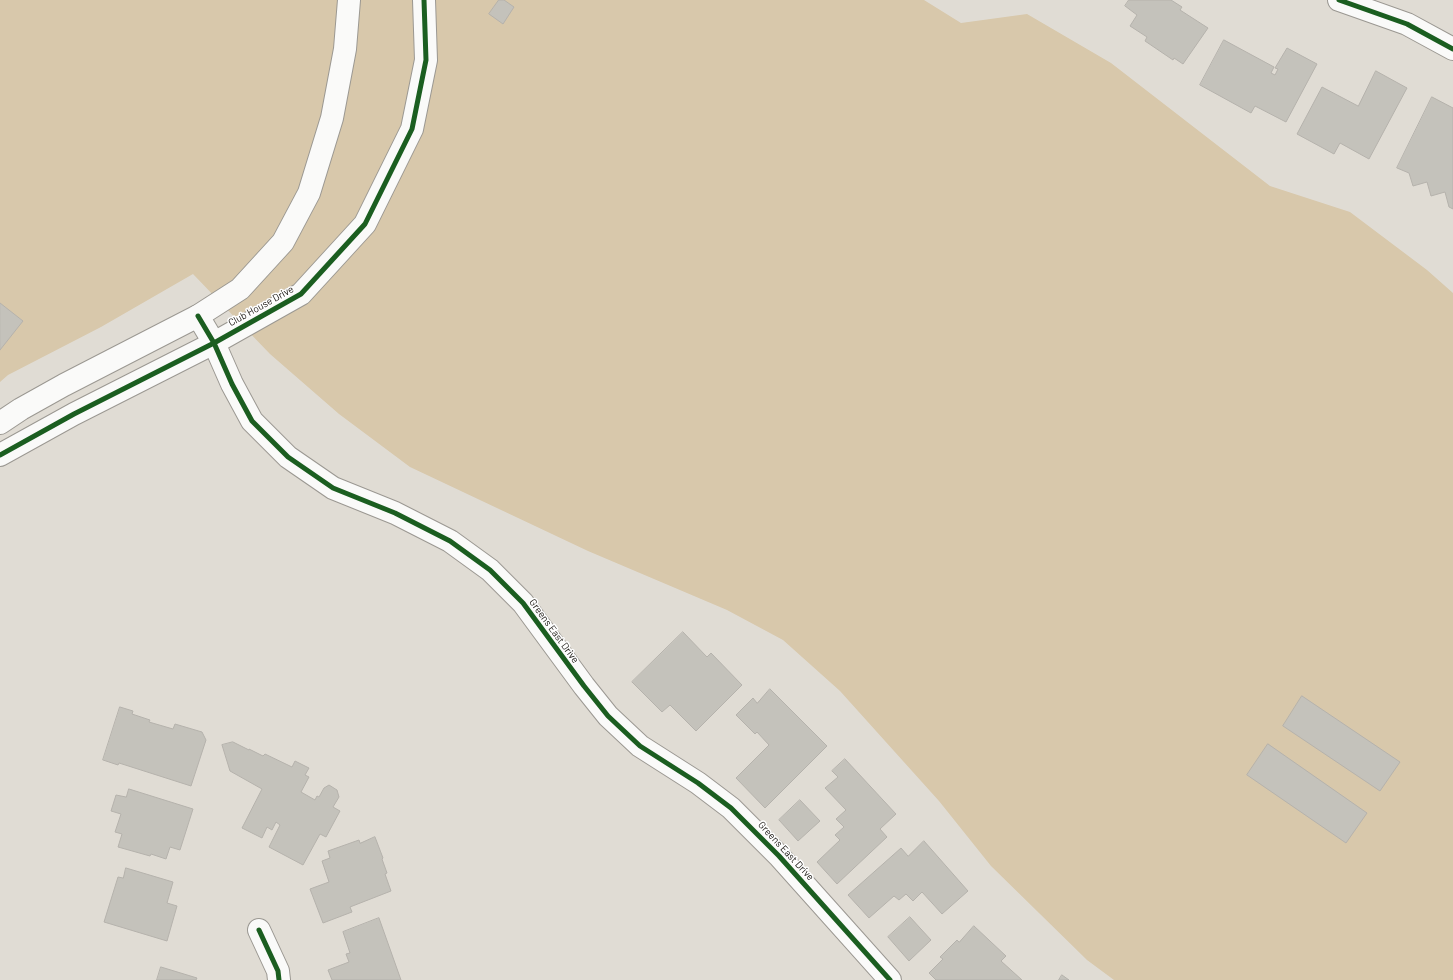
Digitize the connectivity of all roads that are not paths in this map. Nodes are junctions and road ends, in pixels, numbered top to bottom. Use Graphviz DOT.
graph roads {
  1 [pos="349,0"];
  2 [pos="424,0"];
  3 [pos="1339,0"];
  4 [pos="1453,49"];
  5 [pos="198,316"];
  6 [pos="214,343"];
  7 [pos="0,423"];
  8 [pos="0,455"];
  9 [pos="259,930"];
  10 [pos="279,980"];
  11 [pos="890,980"];
  1 -- 5 [label="street"];
  2 -- 6 [label="street, Club House Drive"];
  3 -- 4 [label="street"];
  5 -- 6 [label="street, Greens East Drive"];
  5 -- 7 [label="street"];
  6 -- 8 [label="street, Club House Drive"];
  6 -- 11 [label="street, Greens East Drive"];
  9 -- 10 [label="street"];
}
